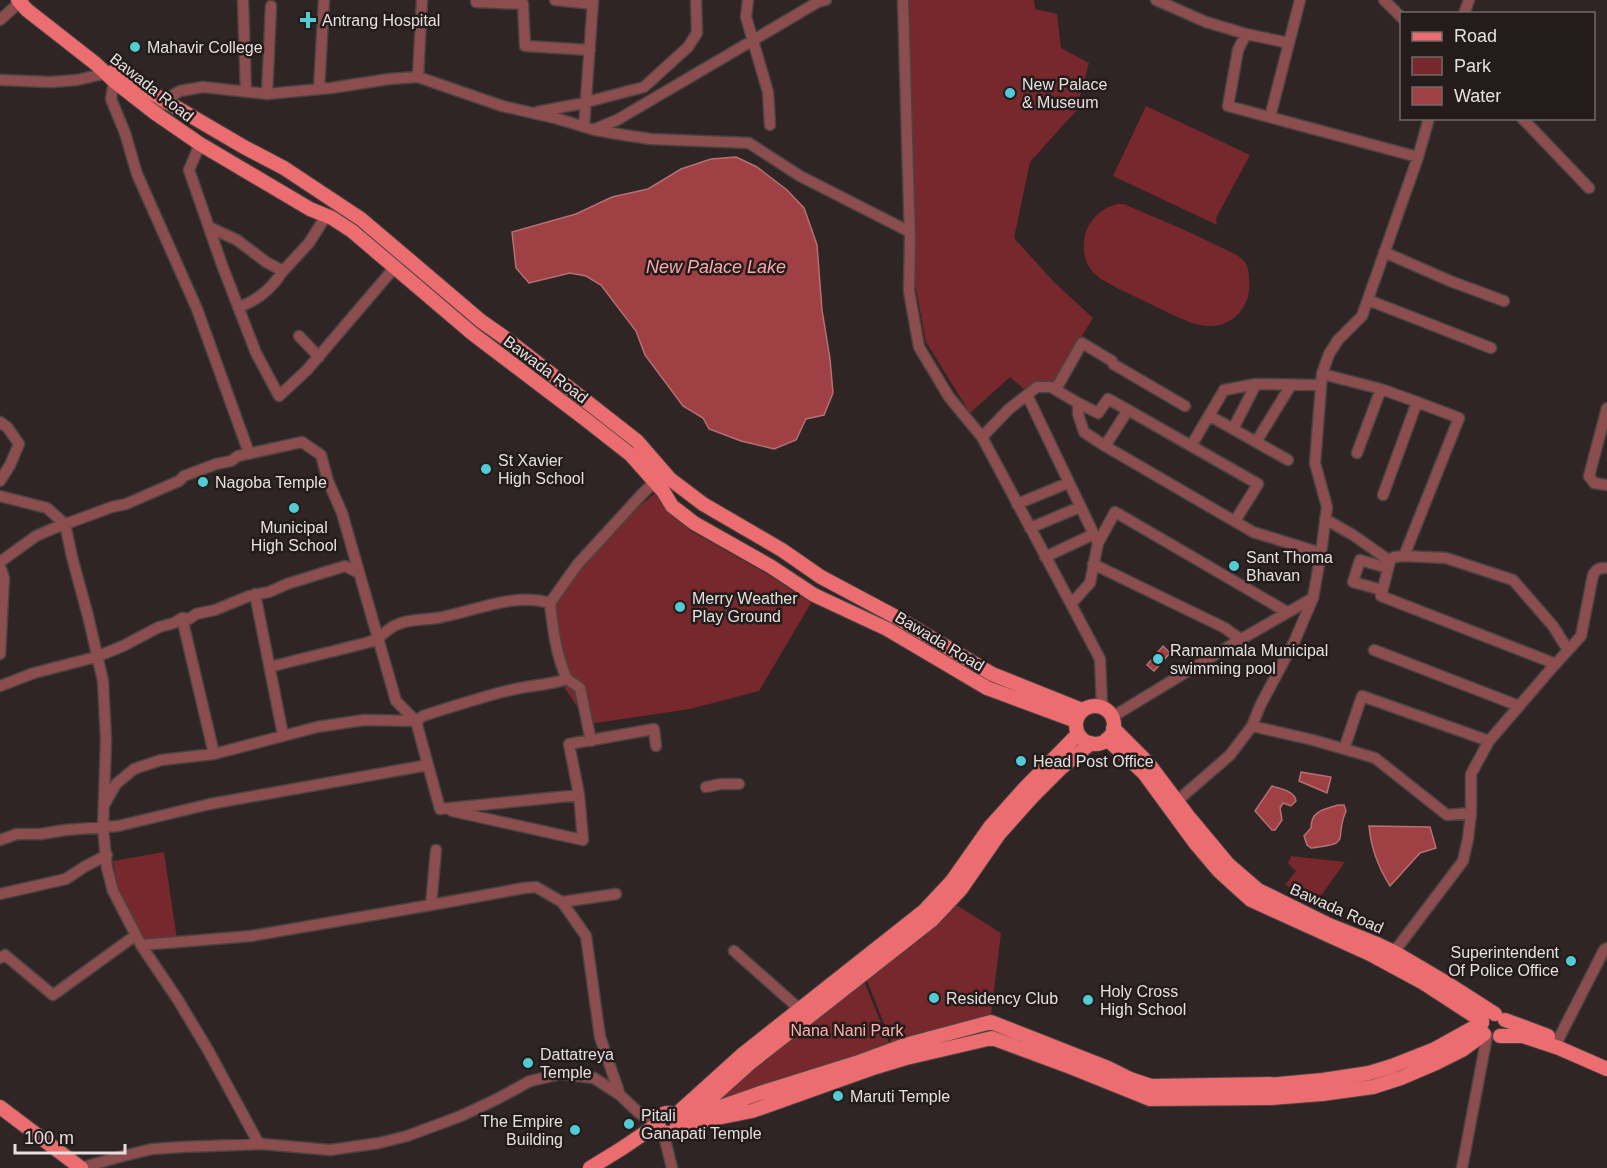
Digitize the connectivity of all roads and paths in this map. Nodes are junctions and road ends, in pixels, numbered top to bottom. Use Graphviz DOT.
graph roads {
  1 [pos="243,0"];
  2 [pos="324,0"];
  3 [pos="422,0"];
  4 [pos="555,0"];
  5 [pos="696,0"];
  6 [pos="748,0"];
  7 [pos="826,0"];
  8 [pos="903,0"];
  9 [pos="1156,0"];
  10 [pos="1300,0"];
  11 [pos="1384,0"];
  12 [pos="21,1"];
  13 [pos="476,2"];
  14 [pos="593,2"];
  15 [pos="271,6"];
  16 [pos="1400,17"];
  17 [pos="0,21"];
  18 [pos="1246,34"];
  19 [pos="753,42"];
  20 [pos="1289,43"];
  21 [pos="590,50"];
  22 [pos="113,74"];
  23 [pos="418,77"];
  24 [pos="0,80"];
  25 [pos="319,89"];
  26 [pos="246,92"];
  27 [pos="267,94"];
  28 [pos="165,101"];
  29 [pos="586,102"];
  30 [pos="533,112"];
  31 [pos="155,113"];
  32 [pos="1270,117"];
  33 [pos="1428,120"];
  34 [pos="1524,120"];
  35 [pos="770,125"];
  36 [pos="590,128"];
  37 [pos="200,144"];
  38 [pos="1418,157"];
  39 [pos="1589,188"];
  40 [pos="326,216"];
  41 [pos="209,227"];
  42 [pos="910,232"];
  43 [pos="1384,252"];
  44 [pos="395,267"];
  45 [pos="283,271"];
  46 [pos="1368,300"];
  47 [pos="1504,301"];
  48 [pos="238,307"];
  49 [pos="299,336"];
  50 [pos="1491,348"];
  51 [pos="319,357"];
  52 [pos="1322,374"];
  53 [pos="1257,384"];
  54 [pos="1291,385"];
  55 [pos="1320,386"];
  56 [pos="1381,389"];
  57 [pos="1056,390"];
  58 [pos="1027,395"];
  59 [pos="1418,402"];
  60 [pos="1078,403"];
  61 [pos="1185,406"];
  62 [pos="1607,408"];
  63 [pos="1128,410"];
  64 [pos="1210,416"];
  65 [pos="0,422"];
  66 [pos="1233,429"];
  67 [pos="982,436"];
  68 [pos="1256,442"];
  69 [pos="1105,446"];
  70 [pos="1191,446"];
  71 [pos="249,453"];
  72 [pos="1357,453"];
  73 [pos="1288,460"];
  74 [pos="659,478"];
  75 [pos="0,481"];
  76 [pos="1068,483"];
  77 [pos="1607,485"];
  78 [pos="1383,495"];
  79 [pos="0,496"];
  80 [pos="1017,504"];
  81 [pos="1080,507"];
  82 [pos="1325,519"];
  83 [pos="1235,521"];
  84 [pos="65,524"];
  85 [pos="1030,528"];
  86 [pos="1096,538"];
  87 [pos="1321,553"];
  88 [pos="1404,556"];
  89 [pos="1045,557"];
  90 [pos="0,564"];
  91 [pos="1093,564"];
  92 [pos="1389,565"];
  93 [pos="1607,568"];
  94 [pos="359,573"];
  95 [pos="1382,590"];
  96 [pos="255,594"];
  97 [pos="1313,598"];
  98 [pos="550,603"];
  99 [pos="1071,604"];
  100 [pos="1287,612"];
  101 [pos="182,618"];
  102 [pos="379,638"];
  103 [pos="1240,639"];
  104 [pos="1374,650"];
  105 [pos="1568,650"];
  106 [pos="0,654"];
  107 [pos="96,657"];
  108 [pos="1556,664"];
  109 [pos="270,667"];
  110 [pos="567,679"];
  111 [pos="0,686"];
  112 [pos="1519,706"];
  113 [pos="416,720"];
  114 [pos="1079,722"];
  115 [pos="1109,723"];
  116 [pos="1252,726"];
  117 [pos="284,735"];
  118 [pos="591,741"];
  119 [pos="1489,741"];
  120 [pos="1090,744"];
  121 [pos="656,746"];
  122 [pos="1344,749"];
  123 [pos="214,754"];
  124 [pos="429,765"];
  125 [pos="739,784"];
  126 [pos="706,787"];
  127 [pos="579,795"];
  128 [pos="1177,801"];
  129 [pos="104,805"];
  130 [pos="440,808"];
  131 [pos="1471,813"];
  132 [pos="103,828"];
  133 [pos="0,840"];
  134 [pos="436,850"];
  135 [pos="107,855"];
  136 [pos="0,894"];
  137 [pos="616,894"];
  138 [pos="562,902"];
  139 [pos="431,905"];
  140 [pos="139,940"];
  141 [pos="1607,948"];
  142 [pos="734,951"];
  143 [pos="1394,952"];
  144 [pos="0,958"];
  145 [pos="805,1013"];
  146 [pos="1500,1017"];
  147 [pos="1487,1030"];
  148 [pos="1558,1040"];
  149 [pos="1607,1061"];
  150 [pos="1607,1069"];
  151 [pos="620,1095"];
  152 [pos="0,1107"];
  153 [pos="0,1116"];
  154 [pos="677,1120"];
  155 [pos="660,1126"];
  156 [pos="259,1144"];
  157 [pos="71,1168"];
  158 [pos="81,1168"];
  159 [pos="590,1168"];
  160 [pos="605,1168"];
  161 [pos="672,1168"];
  162 [pos="1462,1168"];
  1 -- 26 [label="street"];
  2 -- 25 [label="street"];
  3 -- 23 [label="street"];
  4 -- 14 [label="street"];
  5 -- 29 [label="street"];
  6 -- 19 [label="street"];
  7 -- 19 [label="street"];
  8 -- 42 [label="street"];
  9 -- 18 [label="street"];
  10 -- 20 [label="street"];
  11 -- 16 [label="street"];
  12 -- 17 [label="street"];
  12 -- 22 [label="main road, Bawada Road"];
  13 -- 21 [label="street"];
  14 -- 21 [label="street"];
  15 -- 27 [label="street"];
  18 -- 20 [label="street"];
  18 -- 32 [label="street"];
  19 -- 35 [label="street"];
  19 -- 36 [label="street"];
  20 -- 32 [label="street"];
  21 -- 29 [label="street"];
  22 -- 24 [label="street"];
  22 -- 28 [label="main road"];
  22 -- 31 [label="main road, Bawada Road"];
  22 -- 71 [label="street"];
  23 -- 25 [label="street"];
  23 -- 30 [label="street"];
  25 -- 27 [label="street"];
  26 -- 27 [label="street"];
  26 -- 28 [label="street"];
  28 -- 31 [label="street"];
  28 -- 74 [label="main road"];
  29 -- 30 [label="street"];
  29 -- 36 [label="street"];
  30 -- 36 [label="street"];
  31 -- 37 [label="main road, Bawada Road"];
  32 -- 38 [label="street"];
  33 -- 38 [label="street"];
  34 -- 39 [label="street"];
  36 -- 42 [label="street"];
  37 -- 40 [label="main road, Bawada Road"];
  37 -- 41 [label="street"];
  38 -- 43 [label="street"];
  40 -- 44 [label="main road, Bawada Road"];
  40 -- 45 [label="street"];
  41 -- 45 [label="street"];
  41 -- 48 [label="street"];
  42 -- 67 [label="street"];
  43 -- 46 [label="street"];
  43 -- 47 [label="street"];
  44 -- 51 [label="street"];
  44 -- 74 [label="main road, Bawada Road"];
  45 -- 48 [label="street"];
  46 -- 50 [label="street"];
  46 -- 52 [label="street"];
  48 -- 51 [label="street"];
  49 -- 51 [label="street"];
  52 -- 55 [label="street"];
  52 -- 56 [label="street"];
  53 -- 54 [label="street"];
  53 -- 64 [label="street"];
  53 -- 66 [label="street"];
  54 -- 55 [label="street"];
  54 -- 68 [label="street"];
  55 -- 82 [label="street"];
  56 -- 59 [label="street"];
  56 -- 72 [label="street"];
  57 -- 58 [label="street"];
  57 -- 60 [label="street"];
  57 -- 61 [label="street"];
  58 -- 67 [label="street"];
  58 -- 76 [label="street"];
  59 -- 78 [label="street"];
  59 -- 88 [label="street"];
  60 -- 63 [label="street"];
  60 -- 69 [label="street"];
  62 -- 77 [label="street"];
  63 -- 69 [label="street"];
  63 -- 70 [label="street"];
  64 -- 66 [label="street"];
  64 -- 70 [label="street"];
  65 -- 75 [label="street"];
  66 -- 68 [label="street"];
  67 -- 80 [label="street"];
  68 -- 73 [label="street"];
  69 -- 83 [label="street"];
  70 -- 83 [label="street"];
  71 -- 84 [label="street"];
  71 -- 94 [label="street"];
  74 -- 98 [label="street"];
  74 -- 114 [label="main road"];
  74 -- 114 [label="main road, Bawada Road"];
  76 -- 80 [label="street"];
  76 -- 81 [label="street"];
  79 -- 84 [label="street"];
  80 -- 85 [label="street"];
  81 -- 85 [label="street"];
  81 -- 86 [label="street"];
  82 -- 87 [label="street"];
  82 -- 92 [label="street"];
  83 -- 87 [label="street"];
  84 -- 90 [label="street"];
  84 -- 107 [label="street"];
  85 -- 89 [label="street"];
  86 -- 89 [label="street"];
  86 -- 91 [label="street"];
  86 -- 100 [label="street"];
  87 -- 97 [label="street"];
  88 -- 92 [label="street"];
  88 -- 105 [label="street"];
  89 -- 99 [label="street"];
  90 -- 106 [label="street"];
  91 -- 99 [label="street"];
  91 -- 103 [label="street"];
  92 -- 95 [label="street"];
  92 -- 95 [label="street"];
  93 -- 105 [label="street"];
  94 -- 96 [label="street"];
  94 -- 102 [label="street"];
  95 -- 108 [label="street"];
  96 -- 101 [label="street"];
  96 -- 109 [label="street"];
  97 -- 100 [label="street"];
  97 -- 116 [label="street"];
  98 -- 102 [label="street"];
  98 -- 110 [label="street"];
  99 -- 115 [label="street"];
  100 -- 103 [label="street"];
  101 -- 107 [label="street"];
  101 -- 123 [label="street"];
  102 -- 109 [label="street"];
  102 -- 113 [label="street"];
  103 -- 115 [label="street"];
  104 -- 112 [label="street"];
  105 -- 108 [label="street"];
  107 -- 111 [label="street"];
  107 -- 129 [label="street"];
  108 -- 112 [label="street"];
  109 -- 117 [label="street"];
  110 -- 113 [label="street"];
  110 -- 118 [label="street"];
  112 -- 119 [label="street"];
  113 -- 117 [label="street"];
  113 -- 124 [label="street"];
  114 -- 115 [label="main road"];
  114 -- 120 [label="main road"];
  114 -- 145 [label="main road"];
  115 -- 120 [label="main road"];
  115 -- 128 [label="main road, Bawada Road"];
  115 -- 147 [label="main road"];
  116 -- 122 [label="street"];
  116 -- 128 [label="street"];
  117 -- 123 [label="street"];
  118 -- 121 [label="street"];
  118 -- 127 [label="street"];
  119 -- 122 [label="street"];
  119 -- 131 [label="street"];
  120 -- 145 [label="main road"];
  122 -- 131 [label="street"];
  123 -- 129 [label="street"];
  124 -- 130 [label="street"];
  124 -- 132 [label="street"];
  125 -- 126 [label="street"];
  127 -- 130 [label="street"];
  127 -- 130 [label="street"];
  128 -- 143 [label="main road, Bawada Road"];
  129 -- 132 [label="street"];
  131 -- 143 [label="street"];
  132 -- 133 [label="street"];
  132 -- 135 [label="street"];
  134 -- 139 [label="street"];
  135 -- 136 [label="street"];
  135 -- 140 [label="street"];
  137 -- 138 [label="street"];
  138 -- 139 [label="street"];
  138 -- 151 [label="street"];
  139 -- 140 [label="street"];
  140 -- 144 [label="street"];
  140 -- 156 [label="street"];
  141 -- 148 [label="street"];
  142 -- 145 [label="street"];
  143 -- 146 [label="main road, Bawada Road"];
  145 -- 154 [label="main road"];
  146 -- 147 [label="main road"];
  146 -- 147 [label="main road"];
  146 -- 148 [label="main road, Bawada Road"];
  147 -- 150 [label="main road"];
  147 -- 154 [label="main road"];
  147 -- 162 [label="street"];
  148 -- 149 [label="main road, Bawada Road"];
  151 -- 155 [label="street"];
  151 -- 156 [label="street"];
  152 -- 158 [label="main road"];
  153 -- 157 [label="main road"];
  154 -- 155 [label="main road"];
  155 -- 159 [label="main road"];
  155 -- 160 [label="main road"];
  155 -- 161 [label="street"];
  156 -- 158 [label="street"];
}
